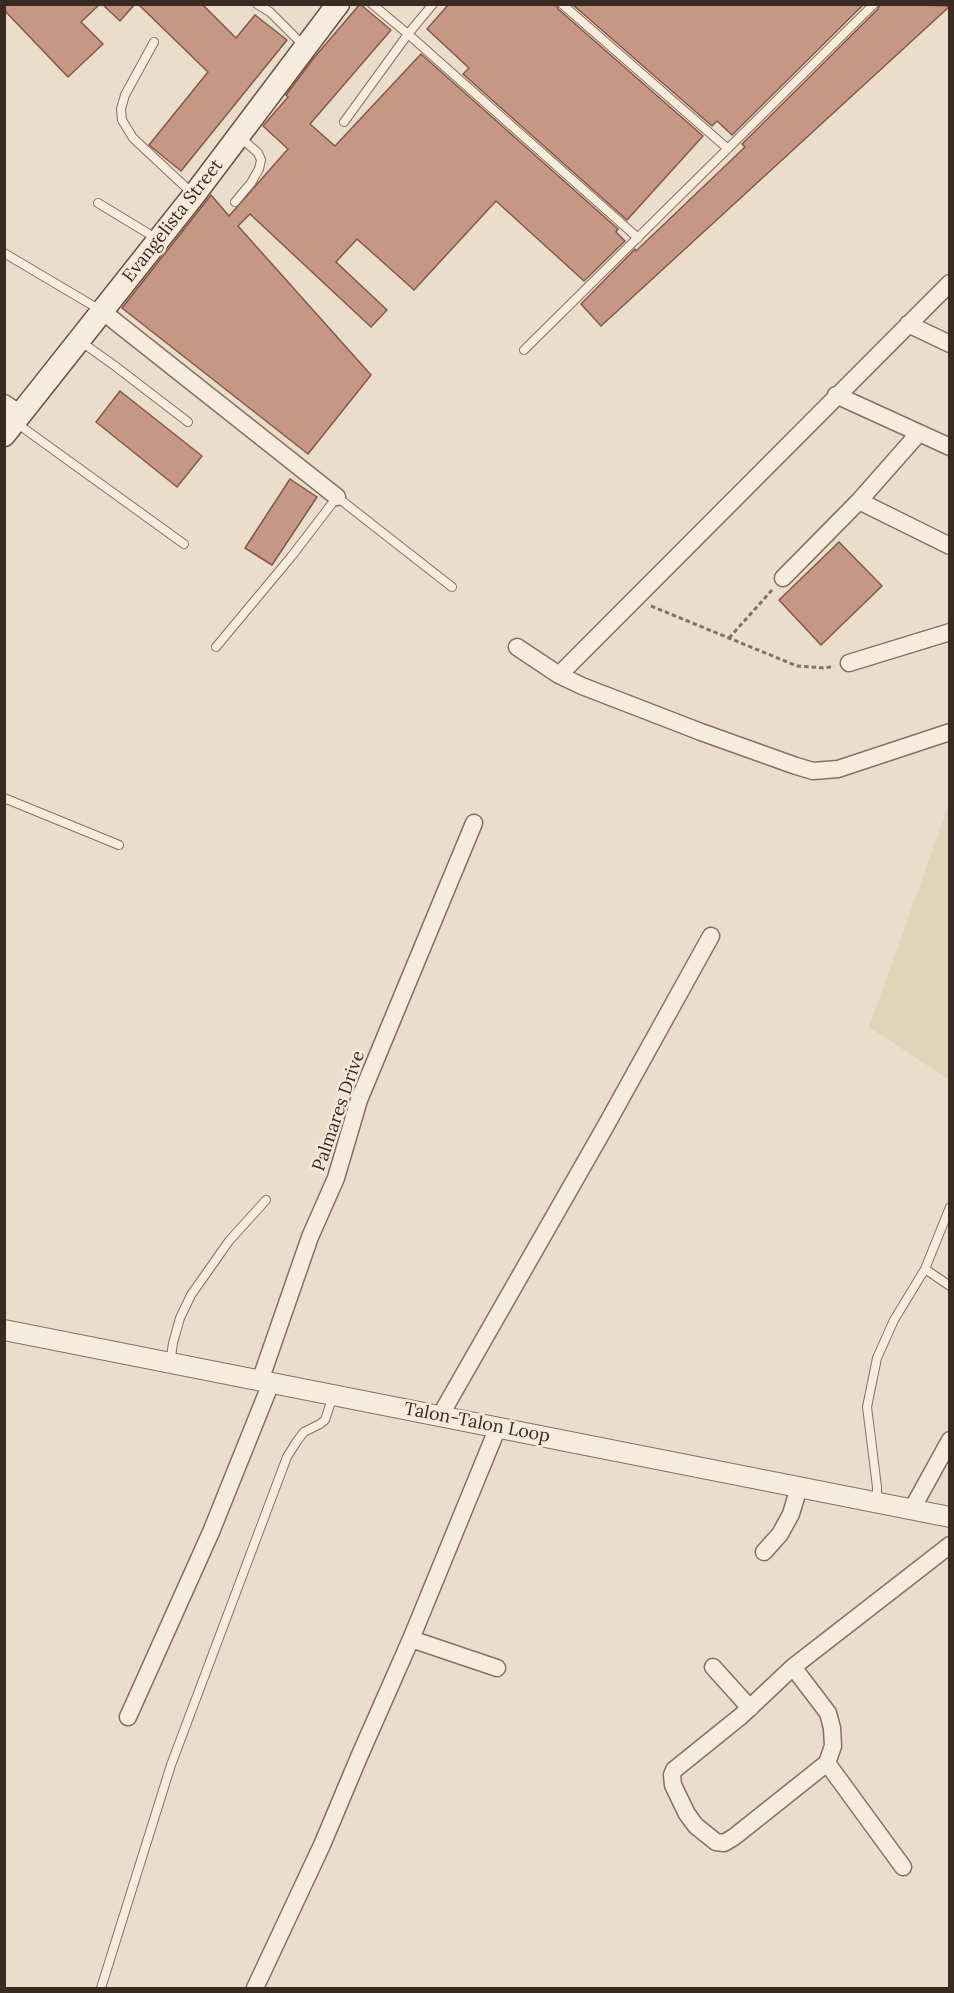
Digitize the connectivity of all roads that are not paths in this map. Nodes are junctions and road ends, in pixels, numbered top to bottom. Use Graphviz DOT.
graph roads {
  1 [pos="257,4"];
  2 [pos="338,4"];
  3 [pos="372,4"];
  4 [pos="433,4"];
  5 [pos="562,4"];
  6 [pos="874,4"];
  7 [pos="408,34"];
  8 [pos="154,42"];
  9 [pos="304,47"];
  10 [pos="344,122"];
  11 [pos="238,136"];
  12 [pos="727,148"];
  13 [pos="194,195"];
  14 [pos="235,202"];
  15 [pos="98,203"];
  16 [pos="638,238"];
  17 [pos="159,240"];
  18 [pos="4,253"];
  19 [pos="950,283"];
  20 [pos="102,311"];
  21 [pos="908,324"];
  22 [pos="79,341"];
  23 [pos="950,344"];
  24 [pos="524,350"];
  25 [pos="836,396"];
  26 [pos="11,419"];
  27 [pos="188,422"];
  28 [pos="919,433"];
  29 [pos="950,447"];
  30 [pos="337,497"];
  31 [pos="859,501"];
  32 [pos="184,544"];
  33 [pos="950,546"];
  34 [pos="783,578"];
  35 [pos="452,587"];
  36 [pos="950,632"];
  37 [pos="216,646"];
  38 [pos="517,647"];
  39 [pos="849,663"];
  40 [pos="559,675"];
  41 [pos="950,732"];
  42 [pos="4,798"];
  43 [pos="474,823"];
  44 [pos="119,845"];
  45 [pos="711,936"];
  46 [pos="266,1200"];
  47 [pos="950,1207"];
  48 [pos="925,1269"];
  49 [pos="950,1287"];
  50 [pos="4,1330"];
  51 [pos="170,1364"];
  52 [pos="265,1382"];
  53 [pos="333,1395"];
  54 [pos="440,1416"];
  55 [pos="498,1427"];
  56 [pos="950,1440"];
  57 [pos="799,1487"];
  58 [pos="877,1503"];
  59 [pos="912,1509"];
  60 [pos="950,1517"];
  61 [pos="950,1545"];
  62 [pos="764,1552"];
  63 [pos="411,1639"];
  64 [pos="793,1666"];
  65 [pos="713,1667"];
  66 [pos="497,1668"];
  67 [pos="750,1708"];
  68 [pos="128,1717"];
  69 [pos="827,1763"];
  70 [pos="903,1867"];
  71 [pos="101,1989"];
  72 [pos="255,1989"];
  1 -- 9 [label="lane"];
  2 -- 9 [label="main road, Evangelista Street"];
  3 -- 7 [label="lane"];
  4 -- 7 [label="lane"];
  5 -- 12 [label="lane"];
  6 -- 12 [label="lane"];
  7 -- 10 [label="lane"];
  7 -- 16 [label="lane"];
  8 -- 13 [label="lane"];
  9 -- 11 [label="main road, Evangelista Street"];
  11 -- 13 [label="main road, Evangelista Street"];
  11 -- 14 [label="lane"];
  12 -- 16 [label="lane"];
  13 -- 17 [label="main road, Evangelista Street"];
  15 -- 17 [label="lane"];
  16 -- 24 [label="lane"];
  17 -- 20 [label="main road, Evangelista Street"];
  18 -- 20 [label="lane"];
  19 -- 21 [label="street"];
  20 -- 22 [label="main road, Evangelista Street"];
  20 -- 30 [label="street"];
  21 -- 23 [label="street"];
  21 -- 25 [label="street"];
  22 -- 26 [label="main road, Evangelista Street"];
  22 -- 27 [label="lane"];
  25 -- 28 [label="street"];
  25 -- 40 [label="street"];
  26 -- 32 [label="lane"];
  28 -- 29 [label="street"];
  28 -- 31 [label="street"];
  30 -- 35 [label="lane"];
  30 -- 37 [label="lane"];
  31 -- 33 [label="street"];
  31 -- 34 [label="street"];
  36 -- 39 [label="street"];
  38 -- 40 [label="street"];
  40 -- 41 [label="street"];
  42 -- 44 [label="lane"];
  43 -- 52 [label="street, Palmares Drive"];
  45 -- 54 [label="street"];
  46 -- 51 [label="lane"];
  47 -- 48 [label="lane"];
  48 -- 49 [label="lane"];
  48 -- 58 [label="lane"];
  50 -- 51 [label="street, Talon-Talon Loop"];
  51 -- 52 [label="street, Talon-Talon Loop"];
  52 -- 53 [label="street, Talon-Talon Loop"];
  52 -- 68 [label="street, Palmares Drive"];
  53 -- 54 [label="street, Talon-Talon Loop"];
  53 -- 71 [label="lane"];
  54 -- 55 [label="street, Talon-Talon Loop"];
  55 -- 57 [label="street, Talon-Talon Loop"];
  55 -- 63 [label="street"];
  56 -- 59 [label="street"];
  57 -- 58 [label="street, Talon-Talon Loop"];
  57 -- 62 [label="street"];
  58 -- 59 [label="street, Talon-Talon Loop"];
  59 -- 60 [label="street, Talon-Talon Loop"];
  61 -- 64 [label="street"];
  63 -- 66 [label="street"];
  63 -- 72 [label="street"];
  64 -- 67 [label="street"];
  64 -- 69 [label="street"];
  65 -- 67 [label="street"];
  67 -- 69 [label="street"];
  69 -- 70 [label="street"];
}
